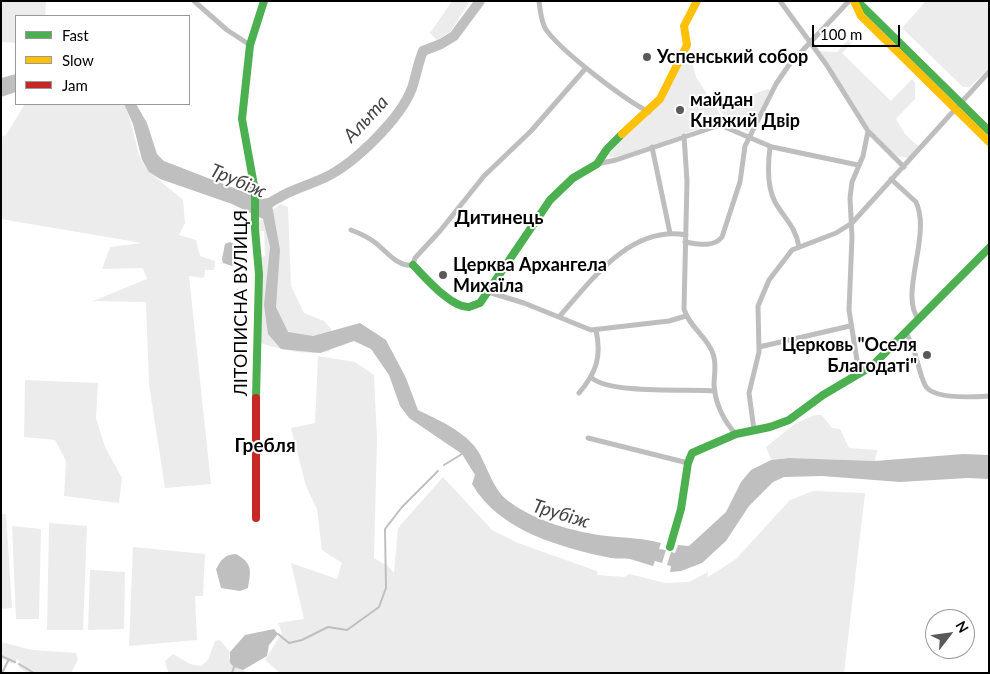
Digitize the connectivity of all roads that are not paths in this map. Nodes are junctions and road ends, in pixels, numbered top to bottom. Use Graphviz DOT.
graph roads {
  1 [pos="194,1"];
  2 [pos="264,1"];
  3 [pos="697,1"];
  4 [pos="780,1"];
  5 [pos="849,1"];
  6 [pos="856,1"];
  7 [pos="539,4"];
  8 [pos="811,43"];
  9 [pos="250,44"];
  10 [pos="586,68"];
  11 [pos="989,72"];
  12 [pos="958,106"];
  13 [pos="649,112"];
  14 [pos="989,130"];
  15 [pos="868,131"];
  16 [pos="684,136"];
  17 [pos="749,139"];
  18 [pos="989,142"];
  19 [pos="652,147"];
  20 [pos="770,147"];
  21 [pos="597,164"];
  22 [pos="858,165"];
  23 [pos="904,167"];
  24 [pos="891,179"];
  25 [pos="852,223"];
  26 [pos="351,230"];
  27 [pos="670,233"];
  28 [pos="686,235"];
  29 [pos="685,242"];
  30 [pos="799,247"];
  31 [pos="989,248"];
  32 [pos="413,265"];
  33 [pos="488,292"];
  34 [pos="559,316"];
  35 [pos="686,316"];
  36 [pos="920,320"];
  37 [pos="850,326"];
  38 [pos="596,330"];
  39 [pos="906,333"];
  40 [pos="759,347"];
  41 [pos="859,373"];
  42 [pos="592,378"];
  43 [pos="715,390"];
  44 [pos="579,393"];
  45 [pos="989,396"];
  46 [pos="754,430"];
  47 [pos="736,434"];
  48 [pos="588,438"];
  49 [pos="688,463"];
  50 [pos="256,518"];
  51 [pos="670,547"];
  1 -- 9 [label="street"];
  2 -- 9 [label="street, ЛІТОПИСНА ВУЛИЦЯ"];
  3 -- 13 [label="street"];
  4 -- 8 [label="street"];
  5 -- 8 [label="street"];
  6 -- 12 [label="street"];
  7 -- 10 [label="street"];
  8 -- 15 [label="street"];
  8 -- 17 [label="street"];
  9 -- 50 [label="street, ЛІТОПИСНА ВУЛИЦЯ"];
  10 -- 13 [label="street"];
  10 -- 32 [label="street"];
  11 -- 12 [label="street"];
  12 -- 14 [label="street"];
  12 -- 18 [label="street"];
  12 -- 23 [label="street"];
  13 -- 21 [label="street"];
  15 -- 22 [label="street"];
  15 -- 23 [label="street"];
  16 -- 17 [label="street"];
  16 -- 19 [label="street"];
  16 -- 28 [label="street"];
  17 -- 20 [label="street"];
  17 -- 29 [label="street"];
  19 -- 21 [label="street"];
  19 -- 27 [label="street"];
  20 -- 22 [label="street"];
  20 -- 30 [label="street"];
  21 -- 33 [label="street"];
  22 -- 25 [label="street"];
  23 -- 24 [label="street"];
  24 -- 25 [label="street"];
  24 -- 36 [label="street"];
  25 -- 30 [label="street"];
  25 -- 37 [label="street"];
  26 -- 32 [label="street"];
  27 -- 28 [label="street"];
  27 -- 34 [label="street"];
  28 -- 29 [label="street"];
  29 -- 35 [label="street"];
  30 -- 40 [label="street"];
  31 -- 36 [label="street"];
  32 -- 33 [label="street"];
  33 -- 34 [label="street"];
  34 -- 38 [label="street"];
  35 -- 38 [label="street"];
  35 -- 43 [label="street"];
  36 -- 39 [label="street"];
  37 -- 40 [label="street"];
  37 -- 41 [label="street"];
  38 -- 42 [label="street"];
  39 -- 41 [label="street"];
  39 -- 45 [label="street"];
  40 -- 46 [label="street"];
  41 -- 46 [label="street"];
  42 -- 43 [label="street"];
  42 -- 44 [label="street"];
  43 -- 47 [label="street"];
  46 -- 47 [label="street"];
  47 -- 49 [label="street"];
  48 -- 49 [label="street"];
  49 -- 51 [label="street"];
}
